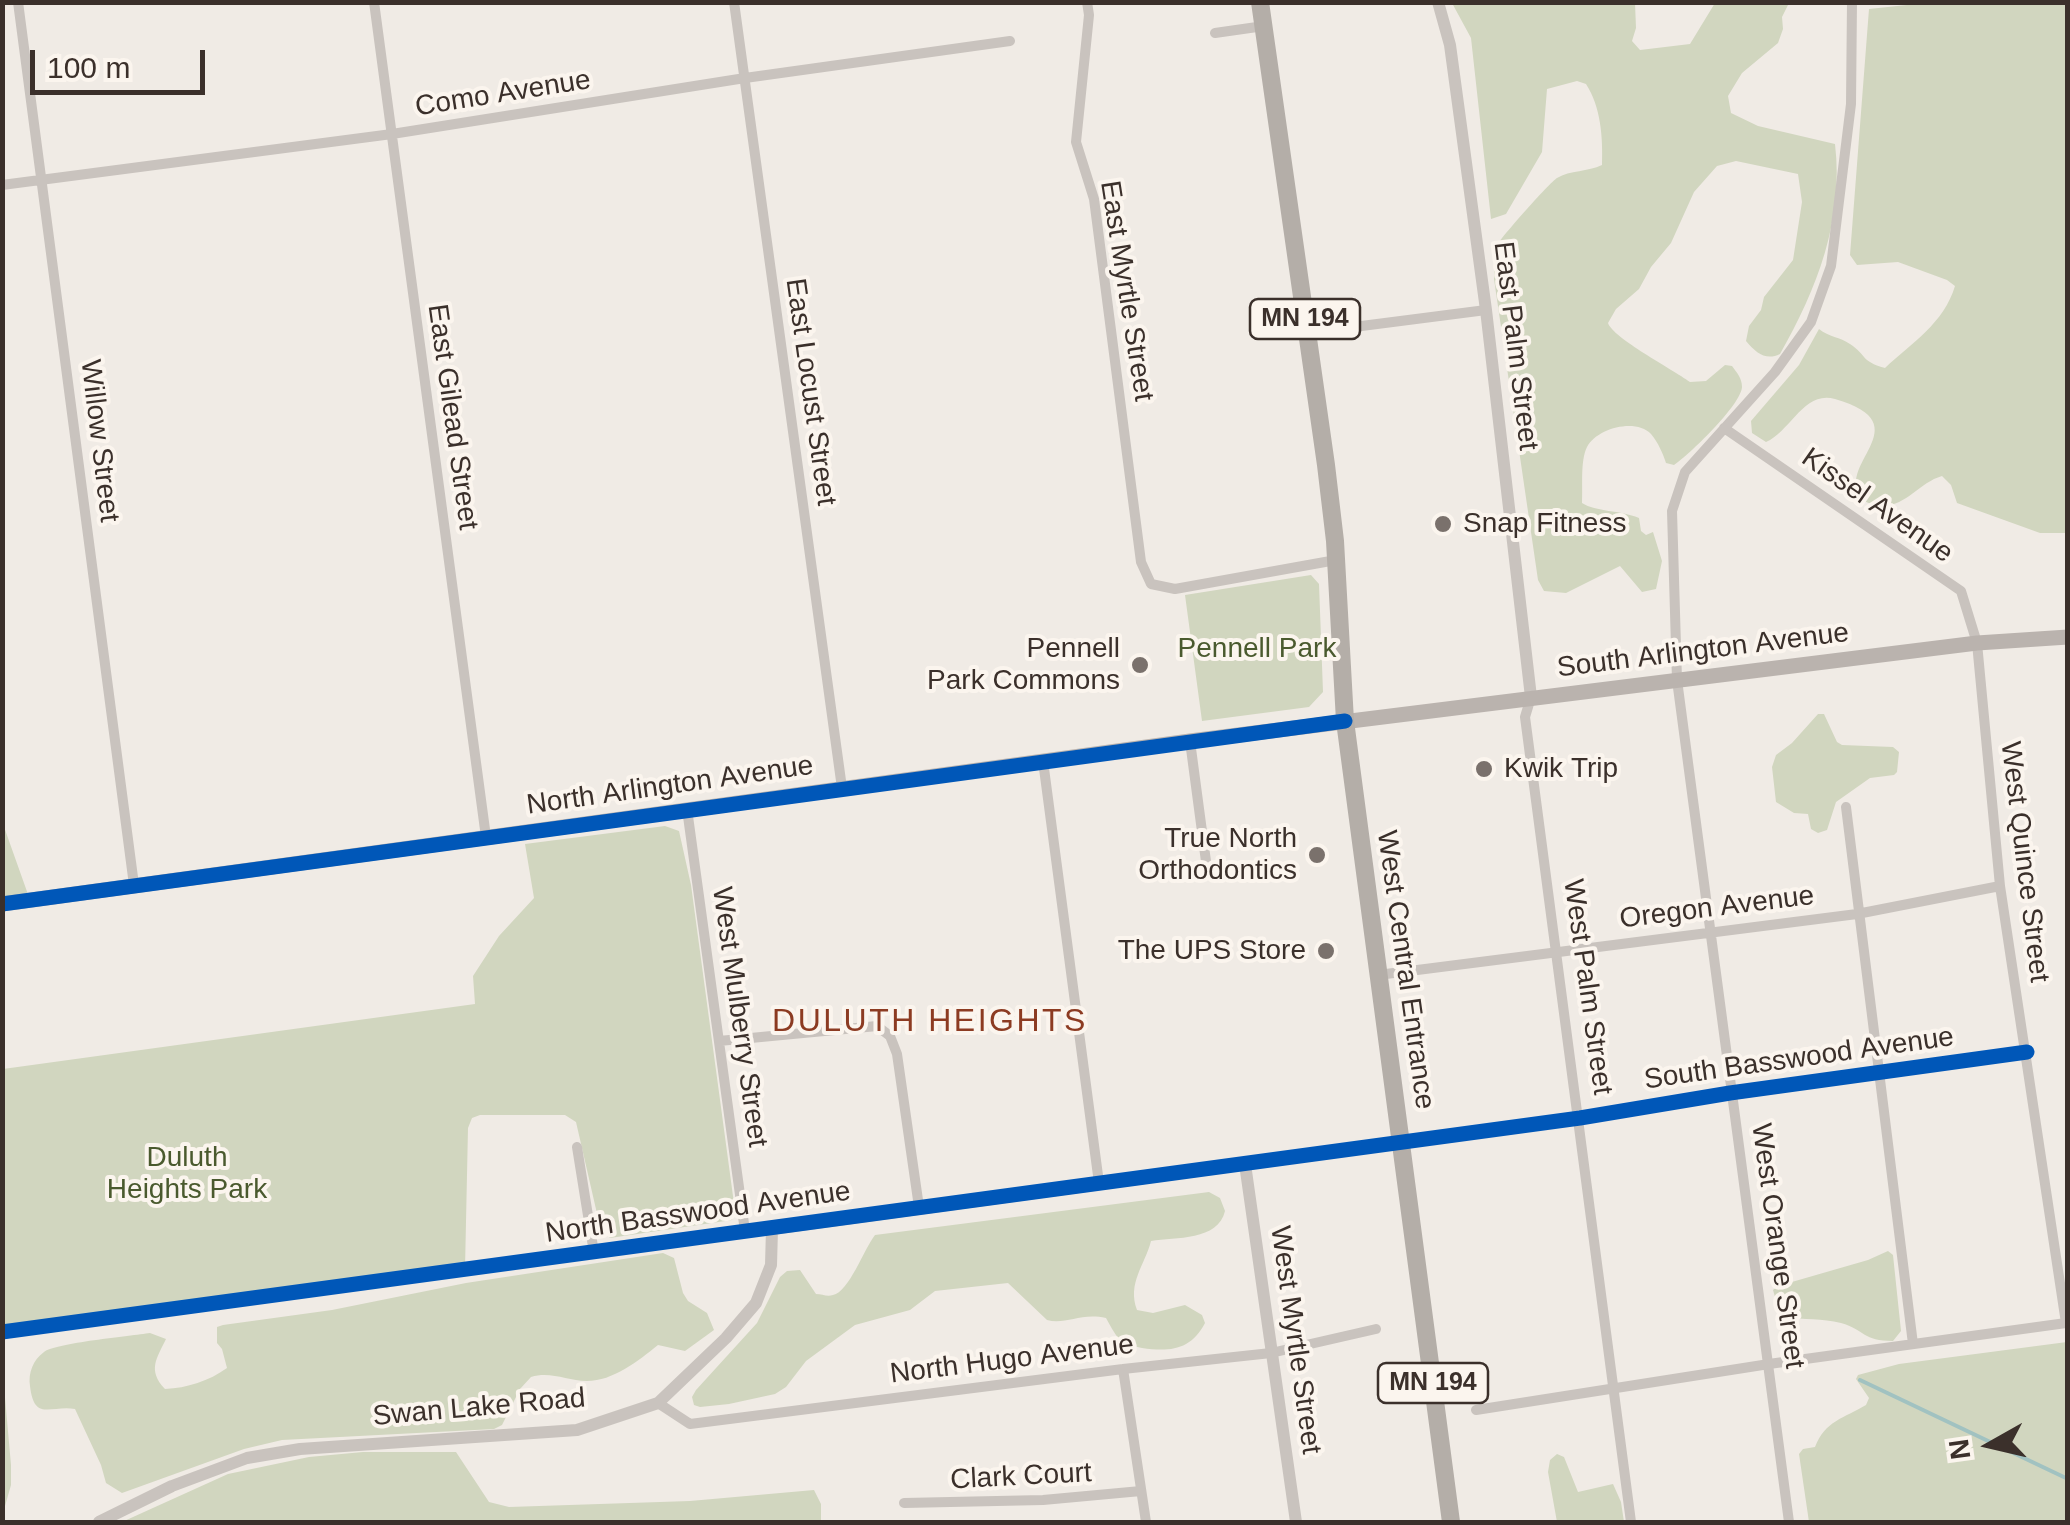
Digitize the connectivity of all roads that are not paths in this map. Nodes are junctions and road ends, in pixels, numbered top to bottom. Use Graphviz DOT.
graph roads {
  1 [pos="18,2"];
  2 [pos="374,2"];
  3 [pos="734,2"];
  4 [pos="1087,2"];
  5 [pos="1260,2"];
  6 [pos="1438,2"];
  7 [pos="1852,2"];
  8 [pos="1264,26"];
  9 [pos="1214,33"];
  10 [pos="1010,41"];
  11 [pos="745,78"];
  12 [pos="392,134"];
  13 [pos="42,179"];
  14 [pos="2,185"];
  15 [pos="1486,310"];
  16 [pos="1346,328"];
  17 [pos="1724,428"];
  18 [pos="1336,560"];
  19 [pos="2068,637"];
  20 [pos="1977,643"];
  21 [pos="1677,680"];
  22 [pos="1532,698"];
  23 [pos="1345,722"];
  24 [pos="1190,740"];
  25 [pos="1043,761"];
  26 [pos="842,788"];
  27 [pos="1846,807"];
  28 [pos="687,809"];
  29 [pos="486,837"];
  30 [pos="1207,869"];
  31 [pos="134,885"];
  32 [pos="2000,886"];
  33 [pos="2,904"];
  34 [pos="1858,914"];
  35 [pos="1708,931"];
  36 [pos="1558,951"];
  37 [pos="1378,975"];
  38 [pos="719,1041"];
  39 [pos="2027,1052"];
  40 [pos="1878,1071"];
  41 [pos="1730,1093"];
  42 [pos="1580,1118"];
  43 [pos="1400,1142"];
  44 [pos="577,1147"];
  45 [pos="1245,1164"];
  46 [pos="1099,1184"];
  47 [pos="920,1207"];
  48 [pos="772,1229"];
  49 [pos="745,1231"];
  50 [pos="594,1253"];
  51 [pos="2066,1323"];
  52 [pos="1376,1329"];
  53 [pos="2,1332"];
  54 [pos="1913,1344"];
  55 [pos="1271,1353"];
  56 [pos="1768,1364"];
  57 [pos="1123,1368"];
  58 [pos="1612,1389"];
  59 [pos="658,1403"];
  60 [pos="1476,1410"];
  61 [pos="1141,1490"];
  62 [pos="904,1503"];
  63 [pos="99,1522"];
  64 [pos="1146,1522"];
  65 [pos="1296,1522"];
  66 [pos="1451,1522"];
  67 [pos="1631,1522"];
  68 [pos="1790,1522"];
  1 -- 13 [label="street, Willow Street"];
  2 -- 12 [label="street, East Gilead Street"];
  3 -- 11 [label="street, East Locust Street"];
  4 -- 18 [label="street, East Myrtle Street"];
  5 -- 8 [label="highway, MN 194"];
  6 -- 15 [label="street, East Palm Street"];
  7 -- 17 [label="street, West Orange Street"];
  8 -- 9 [label="street"];
  8 -- 18 [label="highway, MN 194"];
  10 -- 11 [label="street, Como Avenue"];
  11 -- 12 [label="street, Como Avenue"];
  11 -- 26 [label="street, East Locust Street"];
  12 -- 13 [label="street, Como Avenue"];
  12 -- 29 [label="street, East Gilead Street"];
  13 -- 14 [label="street, Como Avenue"];
  13 -- 31 [label="street, Willow Street"];
  15 -- 16 [label="street"];
  15 -- 22 [label="street, East Palm Street"];
  17 -- 20 [label="street, Kissel Avenue"];
  17 -- 21 [label="street, West Orange Street"];
  18 -- 23 [label="highway, MN 194"];
  19 -- 20 [label="main road, South Arlington Avenue"];
  20 -- 21 [label="main road, South Arlington Avenue"];
  20 -- 32 [label="street, West Quince Street"];
  21 -- 22 [label="main road, South Arlington Avenue"];
  21 -- 35 [label="street, West Orange Street"];
  22 -- 23 [label="main road, South Arlington Avenue"];
  22 -- 36 [label="street, West Palm Street"];
  23 -- 24 [label="main road, North Arlington Avenue"];
  23 -- 37 [label="highway, West Central Entrance / MN 194"];
  24 -- 25 [label="main road, North Arlington Avenue"];
  24 -- 30 [label="street"];
  25 -- 26 [label="main road, North Arlington Avenue"];
  25 -- 46 [label="street"];
  26 -- 28 [label="main road, North Arlington Avenue"];
  27 -- 34 [label="street"];
  28 -- 29 [label="main road, North Arlington Avenue"];
  28 -- 38 [label="street, West Mulberry Street"];
  29 -- 31 [label="main road, North Arlington Avenue"];
  31 -- 33 [label="main road, North Arlington Avenue"];
  32 -- 34 [label="street, Oregon Avenue"];
  32 -- 39 [label="street, West Quince Street"];
  34 -- 35 [label="street, Oregon Avenue"];
  34 -- 40 [label="street"];
  35 -- 36 [label="street, Oregon Avenue"];
  35 -- 41 [label="street, West Orange Street"];
  36 -- 37 [label="street, Oregon Avenue"];
  36 -- 42 [label="street, West Palm Street"];
  37 -- 43 [label="highway, West Central Entrance / MN 194"];
  38 -- 47 [label="street"];
  38 -- 49 [label="street, West Mulberry Street"];
  39 -- 40 [label="street, South Basswood Avenue"];
  39 -- 51 [label="street, West Quince Street"];
  40 -- 41 [label="street, South Basswood Avenue"];
  40 -- 54 [label="street"];
  41 -- 42 [label="street, South Basswood Avenue"];
  41 -- 56 [label="street, West Orange Street"];
  42 -- 43 [label="street, South Basswood Avenue"];
  42 -- 58 [label="street, West Palm Street"];
  43 -- 45 [label="street, North Basswood Avenue"];
  43 -- 66 [label="highway, West Central Entrance / MN 194"];
  44 -- 50 [label="street"];
  45 -- 46 [label="street, North Basswood Avenue"];
  45 -- 55 [label="street, West Myrtle Street"];
  46 -- 47 [label="street, North Basswood Avenue"];
  47 -- 48 [label="street, North Basswood Avenue"];
  48 -- 49 [label="street, North Basswood Avenue"];
  48 -- 59 [label="street, Swan Lake Road"];
  49 -- 50 [label="street, North Basswood Avenue"];
  50 -- 53 [label="street, North Basswood Avenue"];
  51 -- 54 [label="street"];
  52 -- 55 [label="street, North Hugo Avenue"];
  54 -- 56 [label="street"];
  55 -- 57 [label="street, North Hugo Avenue"];
  55 -- 65 [label="street, West Myrtle Street"];
  56 -- 58 [label="street"];
  56 -- 68 [label="street, West Orange Street"];
  57 -- 59 [label="street, North Hugo Avenue"];
  57 -- 61 [label="street"];
  58 -- 60 [label="street"];
  58 -- 67 [label="street, West Palm Street"];
  59 -- 63 [label="street, Swan Lake Road"];
  61 -- 62 [label="street, Clark Court"];
  61 -- 64 [label="street"];
}
